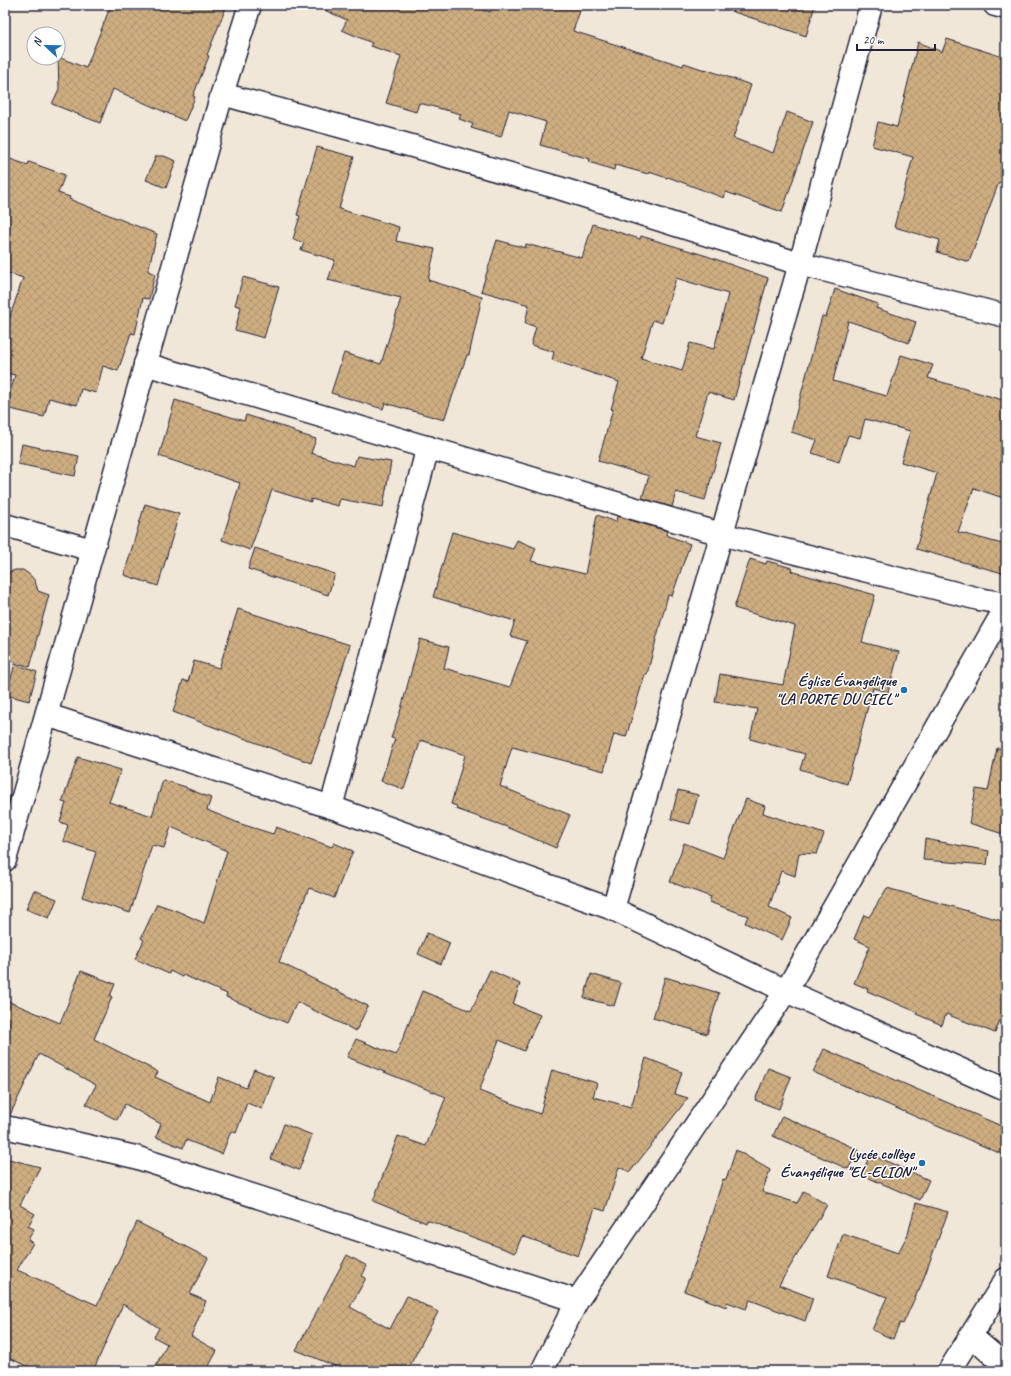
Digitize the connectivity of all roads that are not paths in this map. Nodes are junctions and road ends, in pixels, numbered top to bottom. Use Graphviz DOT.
graph roads {
  1 [pos="250,5"];
  2 [pos="871,5"];
  3 [pos="995,5"];
  4 [pos="1006,8"];
  5 [pos="222,94"];
  6 [pos="800,264"];
  7 [pos="1006,316"];
  8 [pos="145,364"];
  9 [pos="428,447"];
  10 [pos="5,525"];
  11 [pos="721,534"];
  12 [pos="92,550"];
  13 [pos="1006,605"];
  14 [pos="47,715"];
  15 [pos="331,807"];
  16 [pos="5,860"];
  17 [pos="613,909"];
  18 [pos="786,991"];
  19 [pos="1006,1090"];
  20 [pos="5,1127"];
  21 [pos="1006,1279"];
  22 [pos="577,1301"];
  23 [pos="971,1336"];
  24 [pos="1006,1366"];
  25 [pos="542,1371"];
  26 [pos="949,1371"];
  1 -- 5 [label="street"];
  2 -- 6 [label="street"];
  3 -- 4 [label="street"];
  5 -- 6 [label="street"];
  5 -- 8 [label="street"];
  6 -- 7 [label="street"];
  6 -- 11 [label="street"];
  8 -- 9 [label="street"];
  8 -- 12 [label="street"];
  9 -- 11 [label="street"];
  9 -- 15 [label="street"];
  10 -- 12 [label="street"];
  11 -- 13 [label="street"];
  11 -- 17 [label="street"];
  12 -- 14 [label="street"];
  13 -- 18 [label="street"];
  14 -- 15 [label="street"];
  14 -- 16 [label="street"];
  15 -- 17 [label="street"];
  17 -- 18 [label="street"];
  18 -- 19 [label="street"];
  18 -- 22 [label="street"];
  20 -- 22 [label="street"];
  21 -- 23 [label="street"];
  22 -- 25 [label="street"];
  23 -- 24 [label="street"];
  23 -- 26 [label="street"];
}
